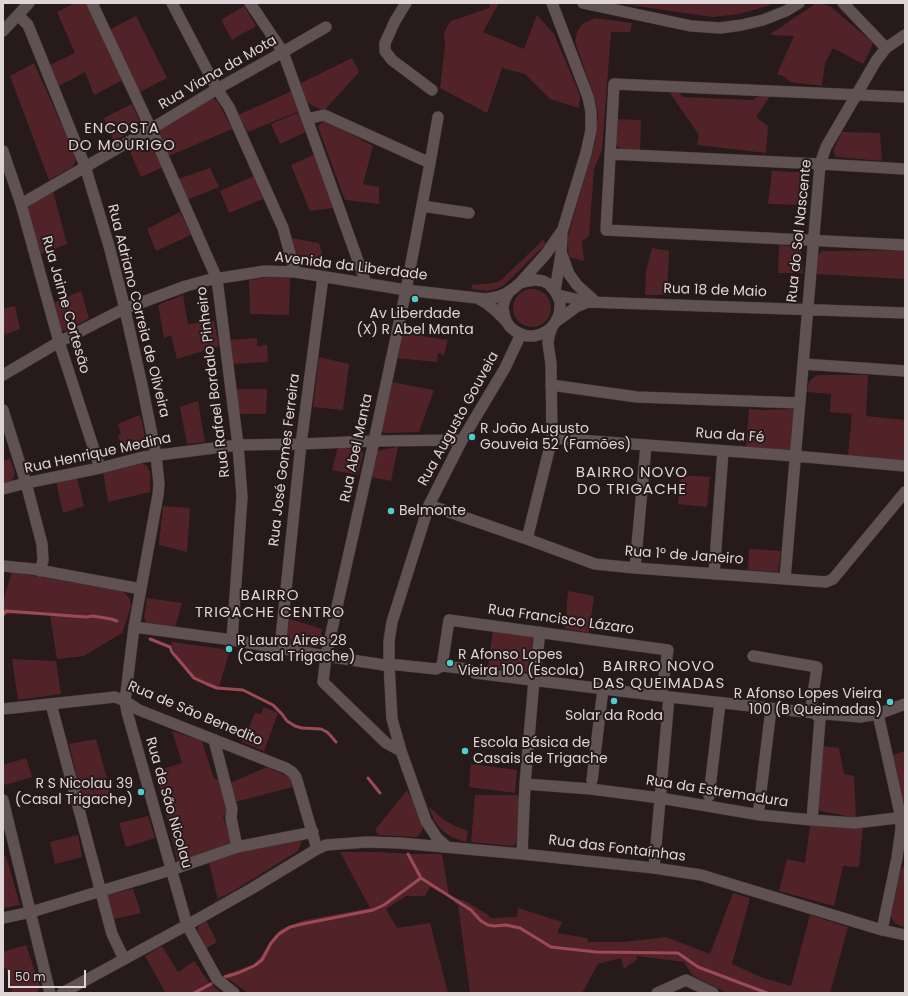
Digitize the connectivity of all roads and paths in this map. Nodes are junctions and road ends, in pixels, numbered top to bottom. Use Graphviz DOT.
graph roads {
  1 [pos="29,3"];
  2 [pos="92,3"];
  3 [pos="172,3"];
  4 [pos="250,3"];
  5 [pos="406,3"];
  6 [pos="552,3"];
  7 [pos="583,3"];
  8 [pos="799,3"];
  9 [pos="843,3"];
  10 [pos="18,15"];
  11 [pos="326,27"];
  12 [pos="3,31"];
  13 [pos="905,35"];
  14 [pos="886,48"];
  15 [pos="283,52"];
  16 [pos="216,89"];
  17 [pos="432,90"];
  18 [pos="856,95"];
  19 [pos="905,97"];
  20 [pos="438,118"];
  21 [pos="307,119"];
  22 [pos="151,129"];
  23 [pos="3,151"];
  24 [pos="610,154"];
  25 [pos="430,163"];
  26 [pos="820,164"];
  27 [pos="85,166"];
  28 [pos="905,169"];
  29 [pos="21,204"];
  30 [pos="422,206"];
  31 [pos="469,213"];
  32 [pos="562,232"];
  33 [pos="813,241"];
  34 [pos="905,245"];
  35 [pos="561,254"];
  36 [pos="295,272"];
  37 [pos="323,277"];
  38 [pos="217,279"];
  39 [pos="366,283"];
  40 [pos="517,286"];
  41 [pos="406,290"];
  42 [pos="557,293"];
  43 [pos="478,299"];
  44 [pos="592,302"];
  45 [pos="124,309"];
  46 [pos="808,310"];
  47 [pos="905,313"];
  48 [pos="506,321"];
  49 [pos="554,324"];
  50 [pos="521,334"];
  51 [pos="59,342"];
  52 [pos="804,364"];
  53 [pos="905,371"];
  54 [pos="3,375"];
  55 [pos="551,385"];
  56 [pos="800,403"];
  57 [pos="3,410"];
  58 [pos="552,438"];
  59 [pos="462,440"];
  60 [pos="374,441"];
  61 [pos="301,444"];
  62 [pos="238,445"];
  63 [pos="646,445"];
  64 [pos="723,451"];
  65 [pos="156,455"];
  66 [pos="795,456"];
  67 [pos="905,466"];
  68 [pos="100,468"];
  69 [pos="26,483"];
  70 [pos="3,489"];
  71 [pos="905,492"];
  72 [pos="429,505"];
  73 [pos="527,539"];
  74 [pos="3,566"];
  75 [pos="635,568"];
  76 [pos="40,570"];
  77 [pos="714,574"];
  78 [pos="785,579"];
  79 [pos="141,589"];
  80 [pos="134,627"];
  81 [pos="540,632"];
  82 [pos="232,640"];
  83 [pos="280,648"];
  84 [pos="326,656"];
  85 [pos="753,656"];
  86 [pos="389,664"];
  87 [pos="442,666"];
  88 [pos="534,680"];
  89 [pos="603,689"];
  90 [pos="665,697"];
  91 [pos="125,701"];
  92 [pos="720,703"];
  93 [pos="51,704"];
  94 [pos="905,704"];
  95 [pos="3,709"];
  96 [pos="771,709"];
  97 [pos="814,713"];
  98 [pos="878,714"];
  99 [pos="214,740"];
  100 [pos="401,752"];
  101 [pos="592,780"];
  102 [pos="525,784"];
  103 [pos="709,796"];
  104 [pos="660,798"];
  105 [pos="3,800"];
  106 [pos="759,808"];
  107 [pos="903,817"];
  108 [pos="812,820"];
  109 [pos="426,821"];
  110 [pos="313,832"];
  111 [pos="417,845"];
  112 [pos="446,846"];
  113 [pos="237,847"];
  114 [pos="317,849"];
  115 [pos="522,854"];
  116 [pos="901,858"];
  117 [pos="654,868"];
  118 [pos="171,870"];
  119 [pos="101,891"];
  120 [pos="30,912"];
  121 [pos="3,918"];
  122 [pos="186,925"];
  123 [pos="882,930"];
  124 [pos="905,935"];
  125 [pos="124,959"];
  126 [pos="50,993"];
  127 [pos="62,993"];
  128 [pos="234,993"];
  129 [pos="657,993"];
  130 [pos="713,993"];
  1 -- 10 [label="street"];
  2 -- 22 [label="street, Rua Rafael Bordalo Pinheiro"];
  3 -- 16 [label="street"];
  4 -- 15 [label="street"];
  5 -- 17 [label="street"];
  6 -- 32 [label="street"];
  7 -- 8 [label="street"];
  9 -- 14 [label="street"];
  10 -- 12 [label="street"];
  10 -- 27 [label="street, Rua Adriano Correia de Oliveira"];
  11 -- 15 [label="street, Rua Viana da Mota"];
  13 -- 14 [label="street, Rua do Sol Nascente"];
  14 -- 18 [label="street, Rua do Sol Nascente"];
  15 -- 16 [label="street, Rua Viana da Mota"];
  15 -- 21 [label="street"];
  16 -- 22 [label="street, Rua Viana da Mota"];
  16 -- 36 [label="street"];
  18 -- 19 [label="street"];
  18 -- 24 [label="street"];
  18 -- 26 [label="street, Rua do Sol Nascente"];
  20 -- 25 [label="street, Rua Abel Manta"];
  21 -- 25 [label="street"];
  21 -- 39 [label="street"];
  22 -- 27 [label="street, Rua Viana da Mota"];
  22 -- 38 [label="street, Rua Rafael Bordalo Pinheiro"];
  23 -- 29 [label="street, Rua Jaime Cortesão"];
  24 -- 26 [label="street"];
  24 -- 33 [label="street"];
  25 -- 30 [label="street, Rua Abel Manta"];
  26 -- 28 [label="street"];
  26 -- 33 [label="street, Rua do Sol Nascente"];
  27 -- 29 [label="street, Rua Viana da Mota"];
  27 -- 45 [label="street, Rua Adriano Correia de Oliveira"];
  29 -- 51 [label="street, Rua Jaime Cortesão"];
  30 -- 31 [label="street"];
  30 -- 41 [label="street, Rua Abel Manta"];
  32 -- 35 [label="street"];
  32 -- 40 [label="street"];
  33 -- 34 [label="street"];
  33 -- 46 [label="street, Rua do Sol Nascente"];
  35 -- 42 [label="street"];
  35 -- 44 [label="street"];
  36 -- 37 [label="street, Avenida da Liberdade"];
  36 -- 38 [label="street, Avenida da Liberdade"];
  37 -- 39 [label="street, Avenida da Liberdade"];
  37 -- 61 [label="street, Rua José Gomes Ferreira"];
  38 -- 45 [label="street, Avenida da Liberdade"];
  38 -- 62 [label="street, Rua Rafael Bordalo Pinheiro"];
  39 -- 41 [label="street, Avenida da Liberdade"];
  40 -- 42 [label="street"];
  40 -- 43 [label="street, Avenida da Liberdade"];
  40 -- 48 [label="street"];
  41 -- 43 [label="street, Avenida da Liberdade"];
  41 -- 60 [label="street, Rua Abel Manta"];
  42 -- 44 [label="street, Rua 18 de Maio"];
  42 -- 49 [label="street"];
  43 -- 48 [label="street, Avenida da Liberdade"];
  44 -- 46 [label="street, Rua 18 de Maio"];
  44 -- 49 [label="street, Rua 18 de Maio"];
  45 -- 51 [label="street, Avenida da Liberdade"];
  45 -- 65 [label="street, Rua Adriano Correia de Oliveira"];
  46 -- 47 [label="street, Rua 18 de Maio"];
  46 -- 52 [label="street, Rua do Sol Nascente"];
  48 -- 50 [label="street"];
  49 -- 50 [label="street"];
  49 -- 55 [label="street"];
  50 -- 59 [label="street, Rua Augusto Gouveia"];
  51 -- 54 [label="street, Avenida da Liberdade"];
  51 -- 68 [label="street, Rua Jaime Cortesão"];
  52 -- 53 [label="street"];
  52 -- 56 [label="street, Rua do Sol Nascente"];
  55 -- 56 [label="street"];
  55 -- 58 [label="street"];
  56 -- 66 [label="street, Rua do Sol Nascente"];
  57 -- 69 [label="street"];
  58 -- 63 [label="street, Rua da Fé"];
  58 -- 73 [label="street"];
  59 -- 60 [label="street, Rua Henrique Medina"];
  59 -- 72 [label="street, Rua Augusto Gouveia"];
  60 -- 61 [label="street, Rua Henrique Medina"];
  60 -- 84 [label="street, Rua Abel Manta"];
  61 -- 62 [label="street, Rua Henrique Medina"];
  61 -- 83 [label="street, Rua José Gomes Ferreira"];
  62 -- 65 [label="street, Rua Henrique Medina"];
  62 -- 82 [label="street, Rua Rafael Bordalo Pinheiro"];
  63 -- 64 [label="street, Rua da Fé"];
  63 -- 75 [label="street"];
  64 -- 66 [label="street, Rua da Fé"];
  64 -- 77 [label="street"];
  65 -- 68 [label="street, Rua Henrique Medina"];
  65 -- 79 [label="street, Rua Adriano Correia de Oliveira"];
  66 -- 67 [label="street, Rua da Fé"];
  66 -- 78 [label="street, Rua do Sol Nascente"];
  68 -- 69 [label="street, Rua Henrique Medina"];
  69 -- 70 [label="street, Rua Henrique Medina"];
  69 -- 76 [label="street"];
  71 -- 78 [label="street, Rua 1º de Janeiro"];
  72 -- 73 [label="street, Rua 1º de Janeiro"];
  72 -- 86 [label="street, Rua Augusto Gouveia"];
  73 -- 75 [label="street, Rua 1º de Janeiro"];
  74 -- 76 [label="street"];
  75 -- 77 [label="street, Rua 1º de Janeiro"];
  76 -- 79 [label="street"];
  77 -- 78 [label="street, Rua 1º de Janeiro"];
  79 -- 80 [label="street, Rua Adriano Correia de Oliveira"];
  80 -- 82 [label="street"];
  80 -- 91 [label="street, Rua de São Nicolau"];
  81 -- 87 [label="street, Rua Francisco Lázaro"];
  81 -- 88 [label="street"];
  81 -- 90 [label="street, Rua Francisco Lázaro"];
  82 -- 83 [label="street"];
  83 -- 84 [label="street"];
  84 -- 86 [label="street"];
  84 -- 100 [label="street, Rua Abel Manta"];
  85 -- 97 [label="street"];
  86 -- 87 [label="street"];
  86 -- 100 [label="street, Rua Augusto Gouveia"];
  87 -- 88 [label="street"];
  88 -- 89 [label="street"];
  88 -- 102 [label="street"];
  89 -- 90 [label="street"];
  89 -- 101 [label="street"];
  90 -- 92 [label="street"];
  90 -- 104 [label="street, Rua Francisco Lázaro"];
  91 -- 93 [label="street, Rua de São Benedito"];
  91 -- 99 [label="street, Rua de São Benedito"];
  91 -- 118 [label="street, Rua de São Nicolau"];
  92 -- 96 [label="street"];
  92 -- 103 [label="street"];
  93 -- 95 [label="street, Rua de São Benedito"];
  93 -- 119 [label="street"];
  94 -- 98 [label="street"];
  96 -- 97 [label="street"];
  96 -- 106 [label="street"];
  97 -- 98 [label="street"];
  97 -- 108 [label="street"];
  98 -- 107 [label="street"];
  99 -- 110 [label="street, Rua de São Benedito"];
  99 -- 113 [label="street"];
  100 -- 109 [label="street, Rua Augusto Gouveia"];
  102 -- 104 [label="street, Rua da Estremadura"];
  102 -- 115 [label="street"];
  104 -- 108 [label="street, Rua da Estremadura"];
  104 -- 117 [label="street, Rua Francisco Lázaro"];
  105 -- 120 [label="street"];
  107 -- 108 [label="street, Rua da Estremadura"];
  107 -- 116 [label="street"];
  109 -- 111 [label="street"];
  109 -- 112 [label="street, Rua Augusto Gouveia"];
  110 -- 113 [label="street"];
  110 -- 114 [label="street, Rua de São Benedito"];
  111 -- 112 [label="street, Rua das Fontaínhas"];
  111 -- 114 [label="street, Rua das Fontaínhas"];
  112 -- 115 [label="street, Rua das Fontaínhas"];
  113 -- 118 [label="street"];
  114 -- 122 [label="street, Rua das Fontaínhas"];
  115 -- 117 [label="street, Rua das Fontaínhas"];
  116 -- 123 [label="street"];
  117 -- 123 [label="street, Rua das Fontaínhas"];
  118 -- 119 [label="street"];
  118 -- 122 [label="street, Rua de São Nicolau"];
  119 -- 120 [label="street"];
  119 -- 125 [label="street"];
  120 -- 121 [label="street"];
  120 -- 126 [label="street"];
  122 -- 125 [label="street, Rua das Fontaínhas"];
  122 -- 128 [label="street, Rua de São Nicolau"];
  123 -- 124 [label="street, Rua das Fontaínhas"];
  125 -- 127 [label="street, Rua das Fontaínhas"];
  129 -- 130 [label="street"];
}
